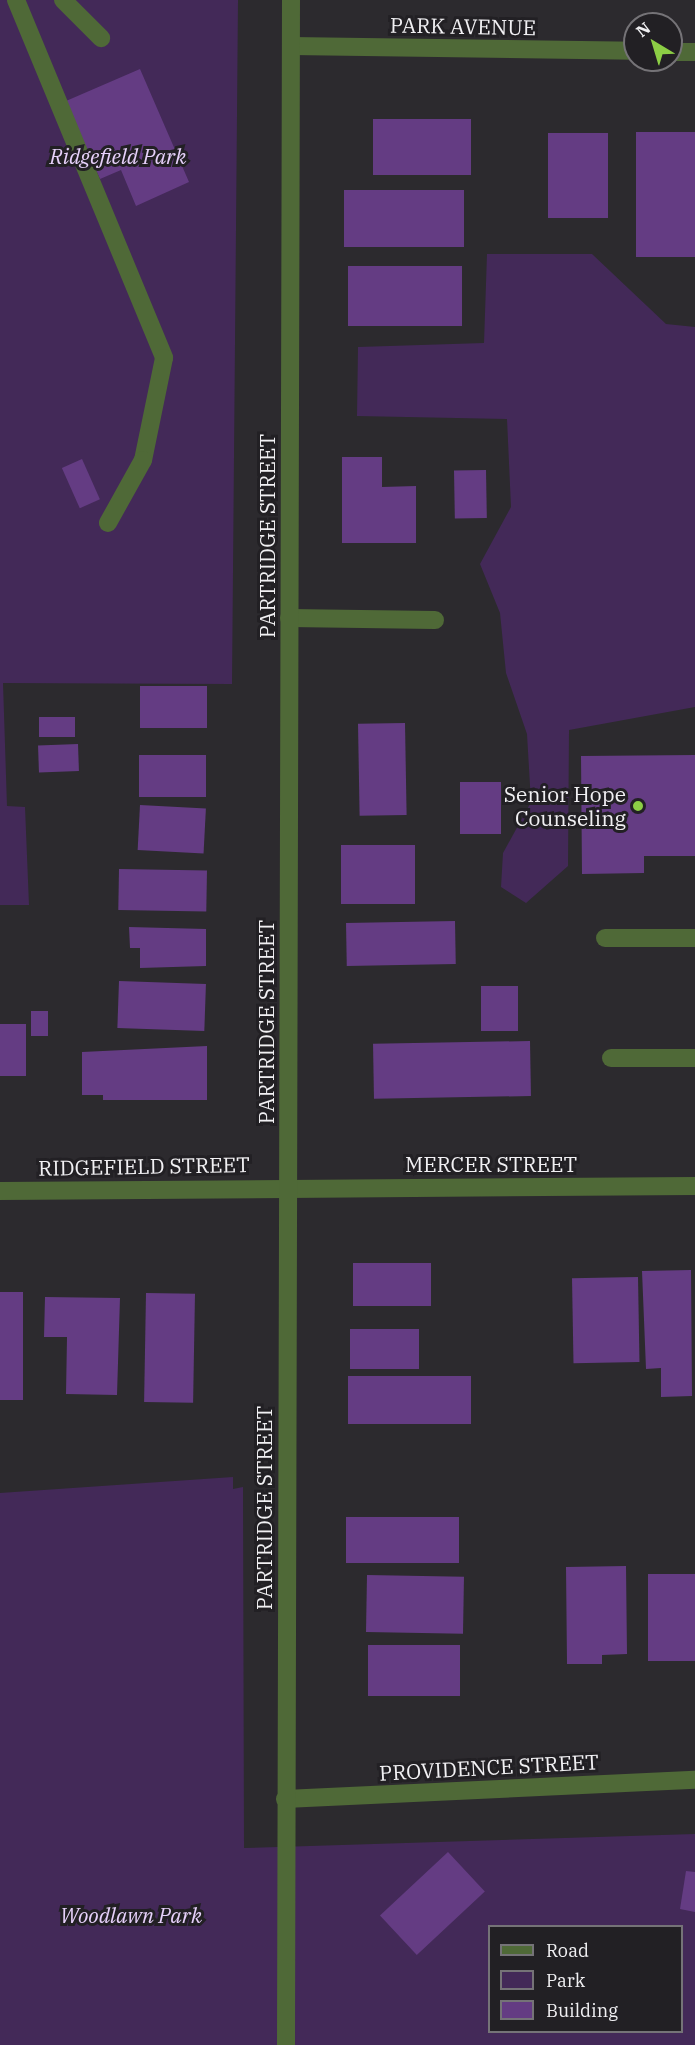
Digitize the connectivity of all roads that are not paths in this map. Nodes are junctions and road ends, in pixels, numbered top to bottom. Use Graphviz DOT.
graph roads {
  1 [pos="16,0"];
  2 [pos="63,0"];
  3 [pos="291,0"];
  4 [pos="101,38"];
  5 [pos="291,46"];
  6 [pos="623,51"];
  7 [pos="108,523"];
  8 [pos="289,618"];
  9 [pos="435,620"];
  10 [pos="605,938"];
  11 [pos="695,938"];
  12 [pos="611,1058"];
  13 [pos="695,1058"];
  14 [pos="288,1186"];
  15 [pos="695,1186"];
  16 [pos="0,1191"];
  17 [pos="695,1779"];
  18 [pos="285,1799"];
  19 [pos="286,2045"];
  1 -- 7 [label="street"];
  2 -- 4 [label="street"];
  3 -- 5 [label="street, PARTRIDGE STREET"];
  5 -- 6 [label="street, PARK AVENUE"];
  5 -- 8 [label="street, PARTRIDGE STREET"];
  8 -- 9 [label="street"];
  8 -- 14 [label="street, PARTRIDGE STREET"];
  10 -- 11 [label="street"];
  12 -- 13 [label="street"];
  14 -- 15 [label="street, MERCER STREET"];
  14 -- 16 [label="street, RIDGEFIELD STREET"];
  14 -- 18 [label="street, PARTRIDGE STREET"];
  17 -- 18 [label="street, PROVIDENCE STREET"];
  18 -- 19 [label="street, PARTRIDGE STREET"];
}
